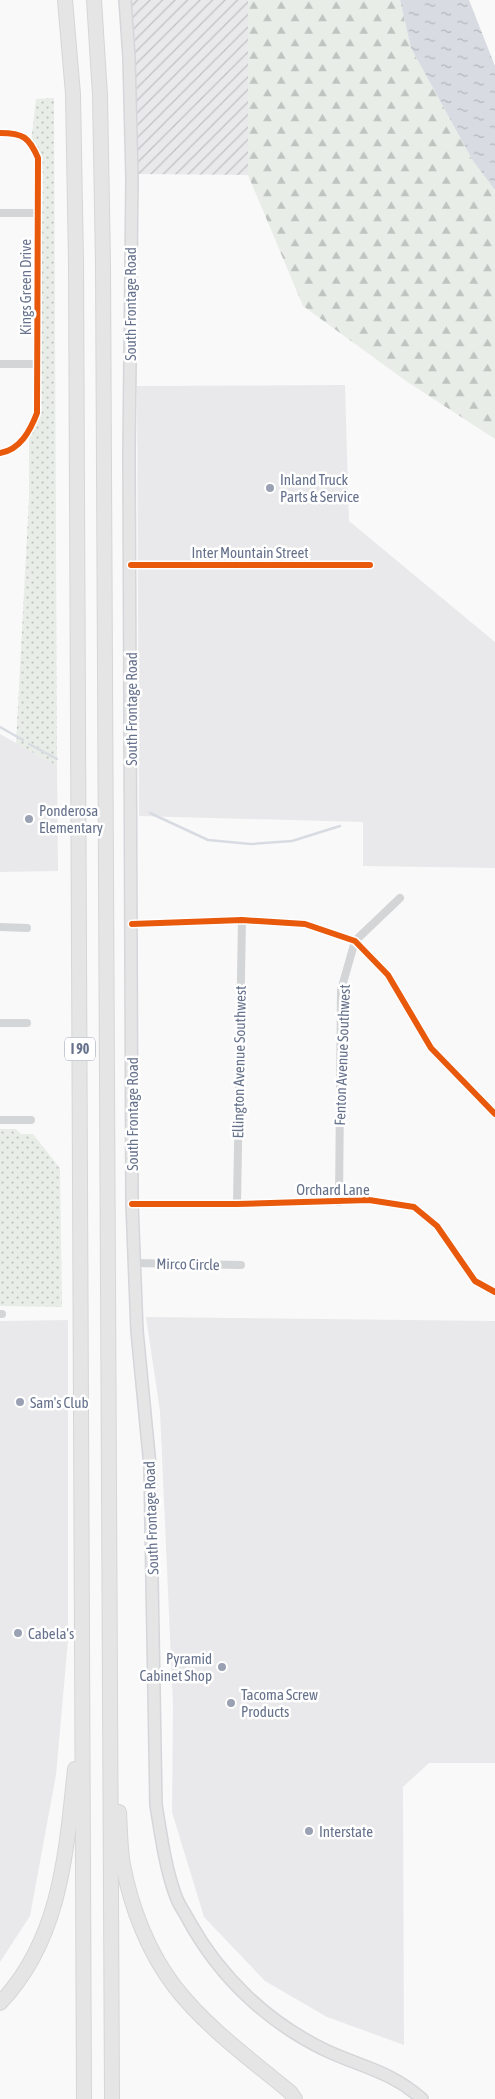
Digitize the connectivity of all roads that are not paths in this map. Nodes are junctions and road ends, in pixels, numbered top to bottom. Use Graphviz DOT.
graph roads {
  1 [pos="65,0"];
  2 [pos="94,0"];
  3 [pos="125,0"];
  4 [pos="0,133"];
  5 [pos="38,213"];
  6 [pos="0,214"];
  7 [pos="0,364"];
  8 [pos="37,364"];
  9 [pos="0,453"];
  10 [pos="131,565"];
  11 [pos="370,565"];
  12 [pos="400,898"];
  13 [pos="242,920"];
  14 [pos="132,924"];
  15 [pos="0,927"];
  16 [pos="27,928"];
  17 [pos="355,941"];
  18 [pos="0,1023"];
  19 [pos="26,1023"];
  20 [pos="495,1114"];
  21 [pos="0,1120"];
  22 [pos="31,1120"];
  23 [pos="339,1202"];
  24 [pos="132,1204"];
  25 [pos="237,1204"];
  26 [pos="134,1264"];
  27 [pos="241,1265"];
  28 [pos="495,1292"];
  29 [pos="82,1696"];
  30 [pos="110,1702"];
  31 [pos="0,2003"];
  32 [pos="84,2099"];
  33 [pos="112,2099"];
  34 [pos="295,2099"];
  35 [pos="422,2099"];
  1 -- 29 [label="highway, I 90"];
  2 -- 30 [label="highway, I 90"];
  3 -- 10 [label="main road, South Frontage Road"];
  4 -- 5 [label="street, Kings Green Drive"];
  5 -- 6 [label="street"];
  5 -- 8 [label="street, Kings Green Drive"];
  7 -- 8 [label="street"];
  8 -- 9 [label="street, Kings Green Drive"];
  10 -- 11 [label="street, Inter Mountain Street"];
  10 -- 14 [label="main road, South Frontage Road"];
  12 -- 17 [label="street"];
  13 -- 14 [label="street"];
  13 -- 17 [label="street"];
  13 -- 25 [label="street, Ellington Avenue Southwest"];
  14 -- 24 [label="main road, South Frontage Road"];
  15 -- 16 [label="street"];
  17 -- 20 [label="street"];
  17 -- 23 [label="street, Fenton Avenue Southwest"];
  18 -- 19 [label="street"];
  21 -- 22 [label="street"];
  23 -- 25 [label="street, Orchard Lane"];
  23 -- 28 [label="street, Orchard Lane"];
  24 -- 25 [label="street, Orchard Lane"];
  24 -- 26 [label="main road, South Frontage Road"];
  26 -- 27 [label="street, Mirco Circle"];
  26 -- 35 [label="main road, South Frontage Road"];
  29 -- 31 [label="highway"];
  29 -- 32 [label="highway, I 90"];
  30 -- 33 [label="highway, I 90"];
  30 -- 34 [label="highway"];
}
